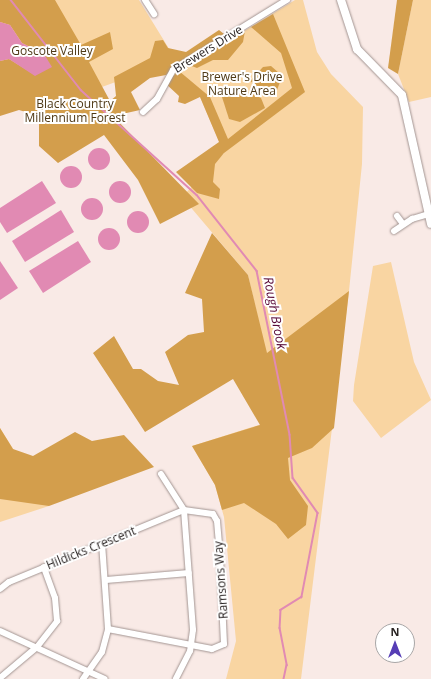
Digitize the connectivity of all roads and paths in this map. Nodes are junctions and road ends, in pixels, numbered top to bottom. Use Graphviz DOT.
graph roads {
  1 [pos="145,0"];
  2 [pos="341,0"];
  3 [pos="285,1"];
  4 [pos="154,14"];
  5 [pos="143,112"];
  6 [pos="428,214"];
  7 [pos="397,216"];
  8 [pos="403,224"];
  9 [pos="431,224"];
  10 [pos="394,231"];
  11 [pos="161,474"];
  12 [pos="184,510"];
  13 [pos="102,544"];
  14 [pos="44,567"];
  15 [pos="189,573"];
  16 [pos="106,580"];
  17 [pos="0,589"];
  18 [pos="108,629"];
  19 [pos="0,630"];
  20 [pos="191,645"];
  21 [pos="37,647"];
  22 [pos="91,671"];
  23 [pos="0,678"];
  24 [pos="83,679"];
  25 [pos="105,679"];
  26 [pos="176,679"];
  1 -- 4 [label="street"];
  2 -- 6 [label="main road"];
  3 -- 5 [label="street, Brewers Drive"];
  6 -- 8 [label="street"];
  6 -- 9 [label="main road"];
  7 -- 8 [label="street"];
  8 -- 10 [label="street"];
  11 -- 12 [label="street"];
  12 -- 13 [label="street, Hildicks Crescent"];
  12 -- 15 [label="street"];
  12 -- 20 [label="street, Ramsons Way"];
  13 -- 14 [label="street, Hildicks Crescent"];
  13 -- 16 [label="street"];
  14 -- 17 [label="street, Hildicks Crescent"];
  14 -- 21 [label="street"];
  15 -- 16 [label="street"];
  15 -- 20 [label="street"];
  16 -- 18 [label="street"];
  18 -- 20 [label="street"];
  18 -- 22 [label="street"];
  19 -- 21 [label="street"];
  20 -- 26 [label="street"];
  21 -- 22 [label="street"];
  21 -- 23 [label="street"];
  22 -- 24 [label="street"];
  22 -- 25 [label="street"];
}
